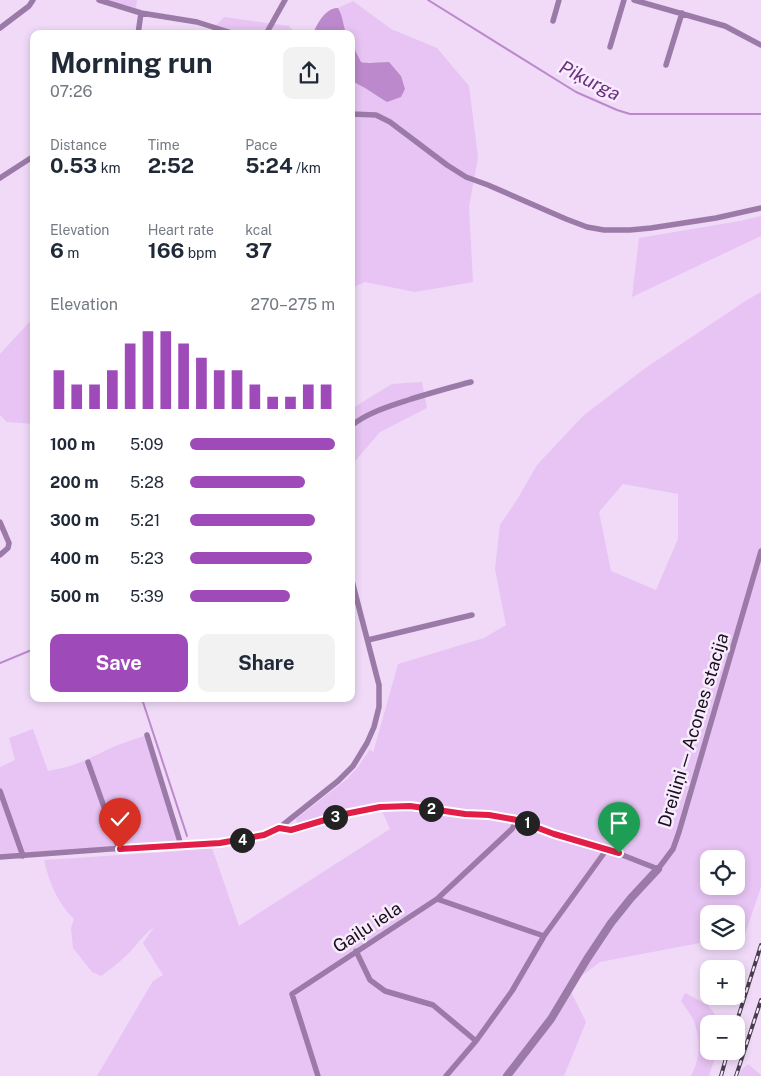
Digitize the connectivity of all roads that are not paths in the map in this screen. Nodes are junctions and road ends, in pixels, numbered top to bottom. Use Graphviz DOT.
graph roads {
  1 [pos="33,0"];
  2 [pos="99,0"];
  3 [pos="286,0"];
  4 [pos="559,0"];
  5 [pos="624,0"];
  6 [pos="634,0"];
  7 [pos="141,12"];
  8 [pos="682,13"];
  9 [pos="553,20"];
  10 [pos="0,28"];
  11 [pos="139,30"];
  12 [pos="223,30"];
  13 [pos="268,30"];
  14 [pos="761,45"];
  15 [pos="610,47"];
  16 [pos="666,65"];
  17 [pos="355,114"];
  18 [pos="30,159"];
  19 [pos="0,178"];
  20 [pos="761,208"];
  21 [pos="471,382"];
  22 [pos="355,423"];
  23 [pos="0,522"];
  24 [pos="761,551"];
  25 [pos="0,555"];
  26 [pos="355,592"];
  27 [pos="472,615"];
  28 [pos="368,640"];
  29 [pos="147,735"];
  30 [pos="88,762"];
  31 [pos="0,791"];
  32 [pos="517,820"];
  33 [pos="279,828"];
  34 [pos="181,845"];
  35 [pos="120,849"];
  36 [pos="607,849"];
  37 [pos="24,856"];
  38 [pos="0,857"];
  39 [pos="658,868"];
  40 [pos="437,899"];
  41 [pos="544,936"];
  42 [pos="356,951"];
  43 [pos="476,1041"];
  44 [pos="318,1076"];
  45 [pos="446,1076"];
  46 [pos="507,1076"];
  1 -- 10 [label="street"];
  2 -- 7 [label="street"];
  3 -- 13 [label="street"];
  4 -- 9 [label="street"];
  5 -- 15 [label="street"];
  6 -- 8 [label="street"];
  7 -- 11 [label="street"];
  7 -- 12 [label="street"];
  8 -- 14 [label="street"];
  8 -- 16 [label="street"];
  17 -- 20 [label="street"];
  18 -- 19 [label="street"];
  21 -- 22 [label="street"];
  23 -- 25 [label="street"];
  24 -- 39 [label="street, Dreiliņi — Acones stacija"];
  26 -- 28 [label="street"];
  27 -- 28 [label="street"];
  28 -- 33 [label="street"];
  29 -- 34 [label="street"];
  30 -- 35 [label="street"];
  31 -- 37 [label="street"];
  32 -- 33 [label="street"];
  32 -- 36 [label="street"];
  32 -- 40 [label="street, Gaiļu iela"];
  33 -- 34 [label="street"];
  34 -- 35 [label="street"];
  35 -- 37 [label="street"];
  36 -- 39 [label="street"];
  36 -- 41 [label="street"];
  37 -- 38 [label="street"];
  39 -- 46 [label="street, Dreiliņi — Acones stacija"];
  40 -- 41 [label="street"];
  40 -- 42 [label="street, Gaiļu iela"];
  41 -- 43 [label="street"];
  42 -- 43 [label="street"];
  42 -- 44 [label="street, Gaiļu iela"];
  43 -- 45 [label="street"];
}
